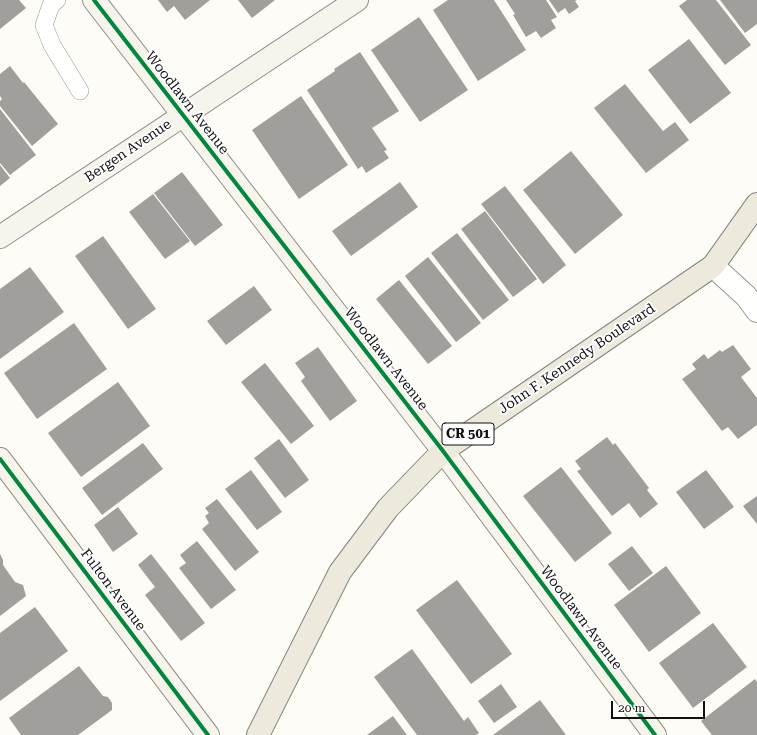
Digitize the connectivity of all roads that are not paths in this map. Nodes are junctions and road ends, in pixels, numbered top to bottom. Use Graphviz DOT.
graph roads {
  1 [pos="58,0"];
  2 [pos="94,0"];
  3 [pos="357,0"];
  4 [pos="80,91"];
  5 [pos="183,115"];
  6 [pos="757,204"];
  7 [pos="0,237"];
  8 [pos="713,266"];
  9 [pos="757,311"];
  10 [pos="443,451"];
  11 [pos="0,459"];
  12 [pos="208,735"];
  13 [pos="258,735"];
  14 [pos="656,735"];
  1 -- 4 [label="lane"];
  2 -- 5 [label="street, Woodlawn Avenue"];
  3 -- 5 [label="street, Bergen Avenue"];
  5 -- 7 [label="street, Bergen Avenue"];
  5 -- 10 [label="street, Woodlawn Avenue"];
  6 -- 8 [label="main road, John F. Kennedy Boulevard / CR 501"];
  8 -- 9 [label="street"];
  8 -- 10 [label="main road, John F. Kennedy Boulevard / CR 501"];
  10 -- 13 [label="main road, John F. Kennedy Boulevard / CR 501"];
  10 -- 14 [label="street, Woodlawn Avenue"];
  11 -- 12 [label="street, Fulton Avenue"];
}
